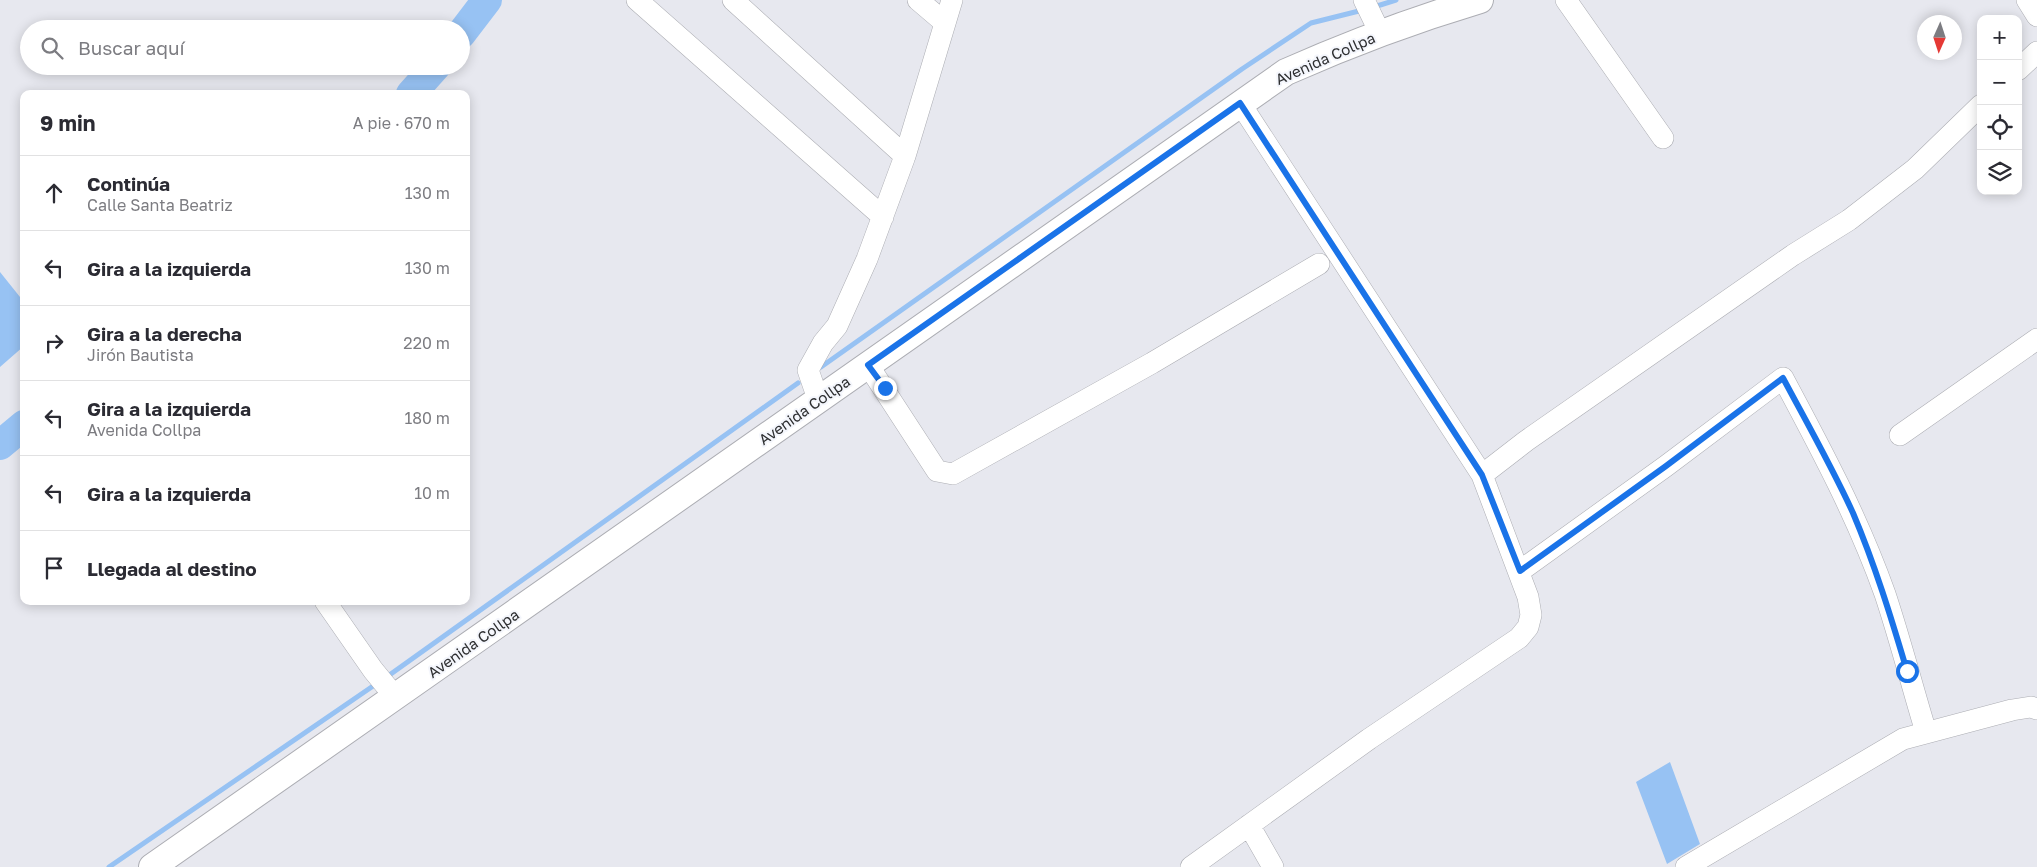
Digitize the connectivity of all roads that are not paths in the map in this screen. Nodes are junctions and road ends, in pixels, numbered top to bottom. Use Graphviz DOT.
graph roads {
  1 [pos="637,0"];
  2 [pos="732,0"];
  3 [pos="918,0"];
  4 [pos="952,0"];
  5 [pos="1364,0"];
  6 [pos="1480,0"];
  7 [pos="1566,0"];
  8 [pos="2027,0"];
  9 [pos="2037,16"];
  10 [pos="945,23"];
  11 [pos="1380,33"];
  12 [pos="2037,52"];
  13 [pos="2022,66"];
  14 [pos="1240,103"];
  15 [pos="1977,109"];
  16 [pos="1663,138"];
  17 [pos="904,156"];
  18 [pos="883,217"];
  19 [pos="1319,264"];
  20 [pos="2037,339"];
  21 [pos="868,365"];
  22 [pos="818,399"];
  23 [pos="1900,435"];
  24 [pos="1482,475"];
  25 [pos="1520,571"];
  26 [pos="328,605"];
  27 [pos="396,698"];
  28 [pos="2037,708"];
  29 [pos="1926,732"];
  30 [pos="1249,825"];
  31 [pos="152,867"];
  32 [pos="1191,867"];
  33 [pos="1273,867"];
  34 [pos="1686,867"];
  1 -- 18 [label="street"];
  2 -- 17 [label="street"];
  3 -- 10 [label="street"];
  4 -- 10 [label="street"];
  5 -- 11 [label="street"];
  6 -- 11 [label="main road, Avenida Collpa"];
  7 -- 16 [label="street"];
  8 -- 9 [label="street"];
  10 -- 17 [label="street"];
  11 -- 14 [label="main road, Avenida Collpa"];
  12 -- 13 [label="street"];
  14 -- 21 [label="main road, Avenida Collpa"];
  14 -- 24 [label="street"];
  15 -- 24 [label="street"];
  17 -- 18 [label="street"];
  18 -- 22 [label="street"];
  19 -- 21 [label="street"];
  20 -- 23 [label="street"];
  21 -- 22 [label="main road, Avenida Collpa"];
  22 -- 27 [label="main road, Avenida Collpa"];
  24 -- 25 [label="street"];
  25 -- 29 [label="street"];
  25 -- 30 [label="street"];
  26 -- 27 [label="street"];
  27 -- 31 [label="main road, Avenida Collpa"];
  28 -- 29 [label="street"];
  29 -- 34 [label="street"];
  30 -- 32 [label="street"];
  30 -- 33 [label="street"];
}
